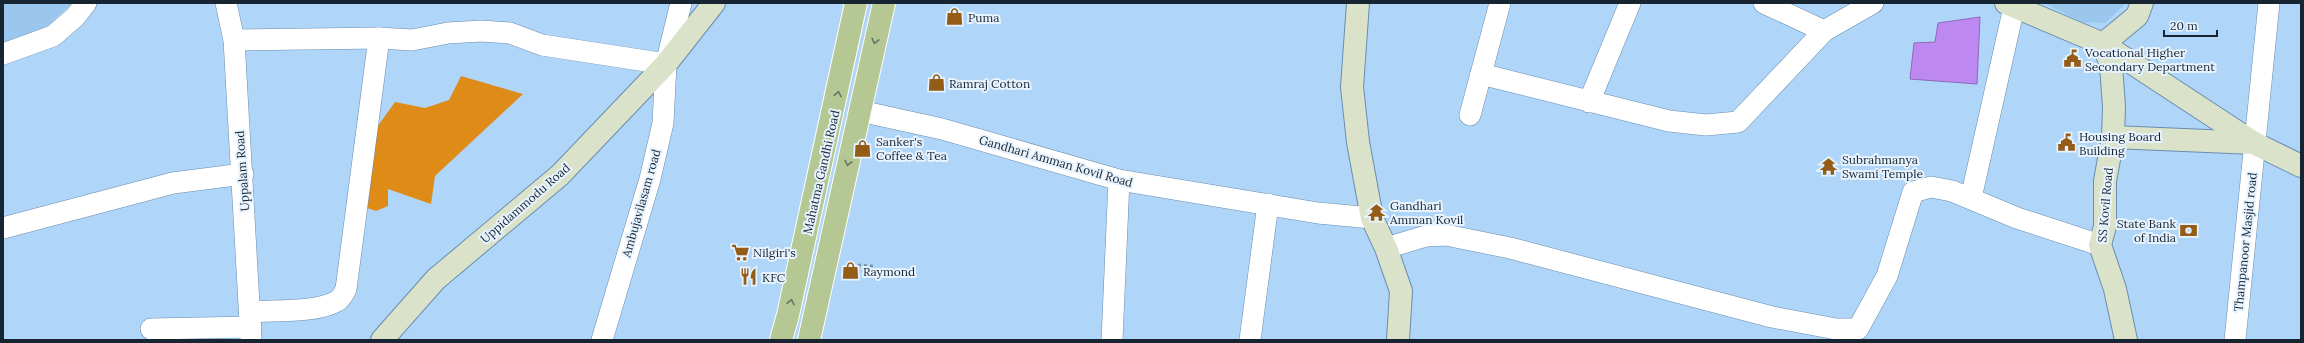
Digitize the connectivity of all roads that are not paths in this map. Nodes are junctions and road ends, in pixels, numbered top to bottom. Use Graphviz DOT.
graph roads {
  1 [pos="86,3"];
  2 [pos="226,3"];
  3 [pos="681,3"];
  4 [pos="714,3"];
  5 [pos="856,3"];
  6 [pos="884,3"];
  7 [pos="1358,3"];
  8 [pos="1500,3"];
  9 [pos="1630,3"];
  10 [pos="1764,3"];
  11 [pos="1874,3"];
  12 [pos="2142,3"];
  13 [pos="2269,3"];
  14 [pos="2010,5"];
  15 [pos="1824,31"];
  16 [pos="379,38"];
  17 [pos="234,40"];
  18 [pos="2103,44"];
  19 [pos="3,54"];
  20 [pos="666,64"];
  21 [pos="1481,74"];
  22 [pos="1589,102"];
  23 [pos="860,112"];
  24 [pos="1470,115"];
  25 [pos="2114,137"];
  26 [pos="2254,143"];
  27 [pos="2301,166"];
  28 [pos="243,174"];
  29 [pos="1119,180"];
  30 [pos="1971,198"];
  31 [pos="1268,204"];
  32 [pos="1372,218"];
  33 [pos="3,228"];
  34 [pos="2100,246"];
  35 [pos="1386,248"];
  36 [pos="251,326"];
  37 [pos="151,329"];
  38 [pos="1857,334"];
  39 [pos="382,340"];
  40 [pos="602,340"];
  41 [pos="781,340"];
  42 [pos="808,340"];
  43 [pos="1112,340"];
  44 [pos="1250,340"];
  45 [pos="1398,340"];
  46 [pos="2126,340"];
  47 [pos="2235,340"];
  1 -- 19 [label="street"];
  2 -- 17 [label="street, Uppalam Road"];
  3 -- 20 [label="street, Ambujavilasam road"];
  4 -- 20 [label="street, Uppidammodu Road"];
  41 -- 5 [label="main road, Mahatma Gandhi Road, one-way"];
  6 -- 23 [label="main road, Mahatma Gandhi Road, one-way"];
  7 -- 32 [label="street"];
  8 -- 21 [label="street"];
  9 -- 22 [label="street"];
  10 -- 15 [label="street"];
  11 -- 15 [label="street"];
  12 -- 18 [label="street"];
  13 -- 26 [label="street, Thampanoor Masjid road"];
  14 -- 18 [label="street"];
  14 -- 30 [label="street"];
  15 -- 22 [label="street"];
  16 -- 17 [label="street"];
  16 -- 20 [label="street"];
  16 -- 36 [label="street"];
  17 -- 28 [label="street, Uppalam Road"];
  18 -- 25 [label="street, SS Kovil Road"];
  18 -- 26 [label="street"];
  20 -- 39 [label="street, Uppidammodu Road"];
  20 -- 40 [label="street, Ambujavilasam road"];
  21 -- 22 [label="street"];
  21 -- 24 [label="street"];
  23 -- 29 [label="street, Gandhari Amman Kovil Road"];
  23 -- 42 [label="main road, Mahatma Gandhi Road, one-way"];
  25 -- 26 [label="street"];
  25 -- 34 [label="street, SS Kovil Road"];
  26 -- 27 [label="street"];
  26 -- 47 [label="street, Thampanoor Masjid road"];
  28 -- 33 [label="street"];
  28 -- 36 [label="street, Uppalam Road"];
  29 -- 31 [label="street, Gandhari Amman Kovil Road"];
  29 -- 43 [label="street"];
  30 -- 34 [label="street"];
  30 -- 38 [label="street"];
  31 -- 32 [label="street, Gandhari Amman Kovil Road"];
  31 -- 44 [label="street"];
  32 -- 35 [label="street"];
  34 -- 46 [label="street, SS Kovil Road"];
  35 -- 38 [label="street"];
  35 -- 45 [label="street"];
  36 -- 37 [label="street"];
}
